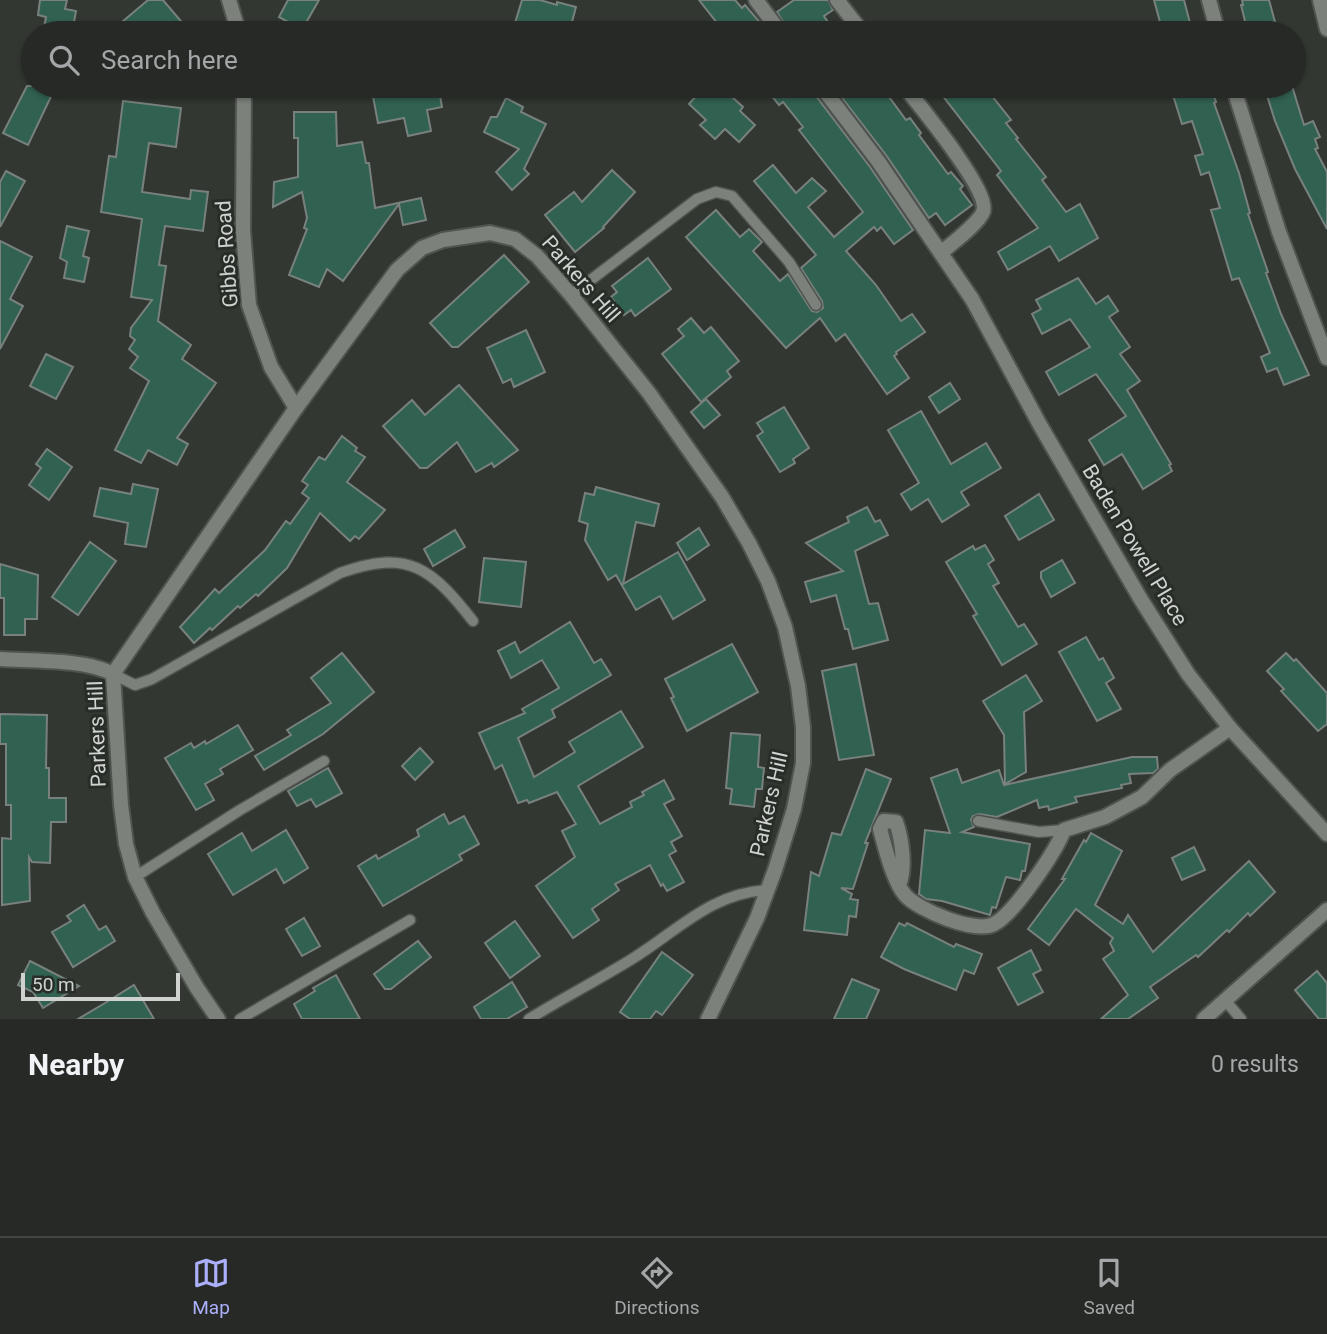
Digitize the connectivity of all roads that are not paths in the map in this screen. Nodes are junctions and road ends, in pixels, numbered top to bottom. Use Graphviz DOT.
graph roads {
  1 [pos="229,0"];
  2 [pos="756,0"];
  3 [pos="837,0"];
  4 [pos="1209,0"];
  5 [pos="1321,0"];
  6 [pos="235,21"];
  7 [pos="772,21"];
  8 [pos="854,21"];
  9 [pos="1215,21"];
  10 [pos="1327,29"];
  11 [pos="244,98"];
  12 [pos="830,98"];
  13 [pos="913,98"];
  14 [pos="1237,98"];
  15 [pos="941,253"];
  16 [pos="571,295"];
  17 [pos="816,305"];
  18 [pos="1327,358"];
  19 [pos="296,408"];
  20 [pos="473,621"];
  21 [pos="0,659"];
  22 [pos="114,674"];
  23 [pos="1230,728"];
  24 [pos="324,761"];
  25 [pos="978,821"];
  26 [pos="1064,830"];
  27 [pos="1327,834"];
  28 [pos="135,877"];
  29 [pos="899,885"];
  30 [pos="768,890"];
  31 [pos="1327,910"];
  32 [pos="410,920"];
  33 [pos="1225,1000"];
  34 [pos="218,1019"];
  35 [pos="240,1019"];
  36 [pos="529,1019"];
  37 [pos="708,1019"];
  38 [pos="1205,1019"];
  39 [pos="1241,1019"];
  1 -- 6 [label="street"];
  2 -- 7 [label="street"];
  3 -- 8 [label="street"];
  4 -- 9 [label="street"];
  5 -- 10 [label="street"];
  11 -- 19 [label="street, Gibbs Road"];
  12 -- 15 [label="street, Baden Powell Place"];
  13 -- 15 [label="street"];
  14 -- 18 [label="street"];
  15 -- 23 [label="street, Baden Powell Place"];
  16 -- 17 [label="lane"];
  16 -- 19 [label="street, Parkers Hill"];
  16 -- 30 [label="street, Parkers Hill"];
  19 -- 22 [label="street, Parkers Hill"];
  20 -- 22 [label="lane"];
  21 -- 22 [label="street"];
  22 -- 28 [label="street, Parkers Hill"];
  23 -- 26 [label="street"];
  23 -- 27 [label="street, Baden Powell Place"];
  24 -- 28 [label="lane"];
  25 -- 26 [label="lane"];
  26 -- 29 [label="street"];
  28 -- 34 [label="street, Parkers Hill"];
  30 -- 36 [label="lane"];
  30 -- 37 [label="street, Parkers Hill"];
  31 -- 33 [label="street"];
  32 -- 35 [label="lane"];
  33 -- 38 [label="street"];
  33 -- 39 [label="lane"];
}
